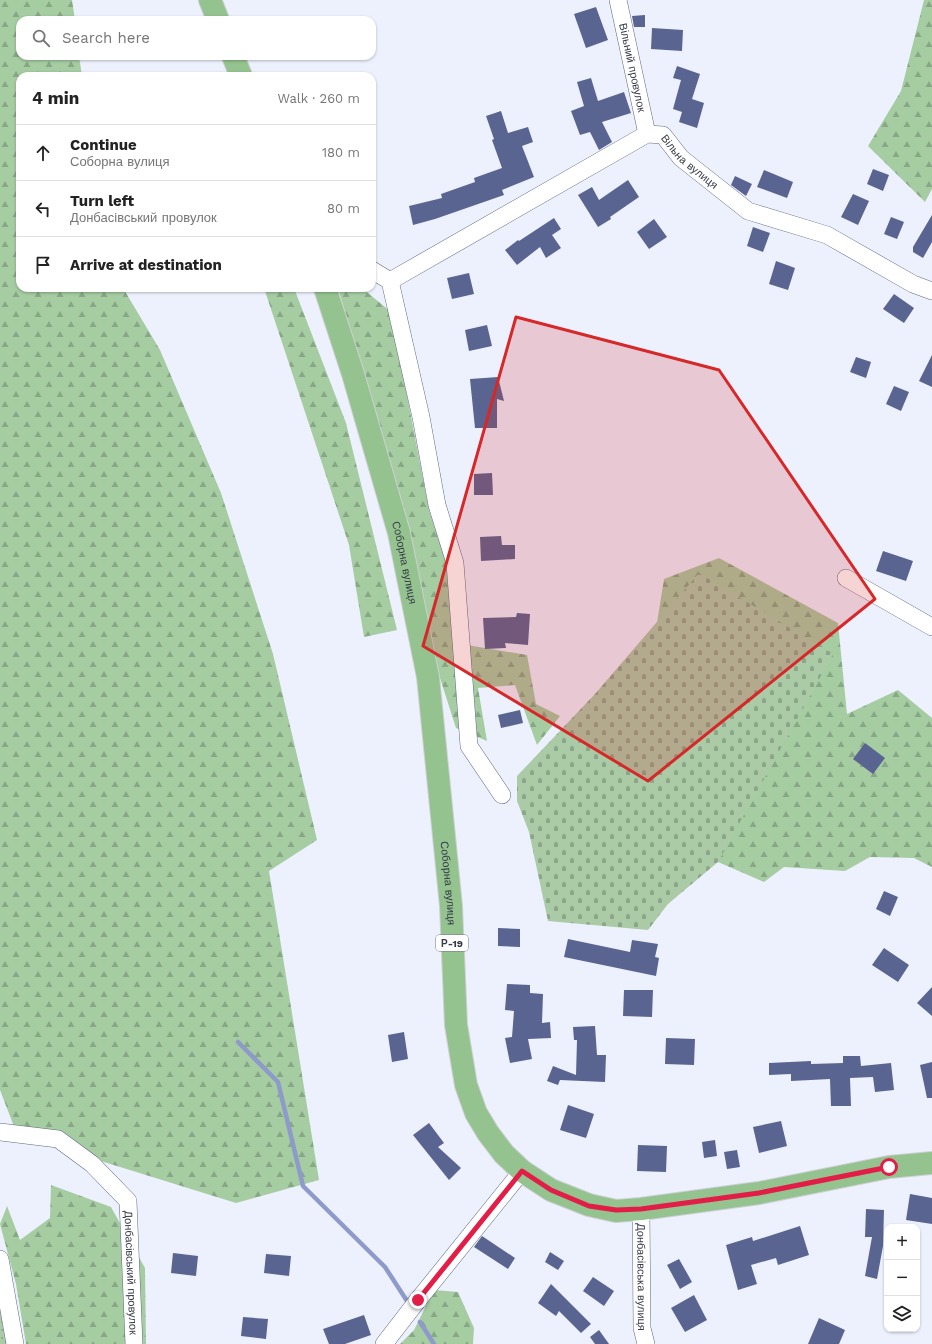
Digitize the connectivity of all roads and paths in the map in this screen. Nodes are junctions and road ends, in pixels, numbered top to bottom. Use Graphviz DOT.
graph roads {
  1 [pos="210,0"];
  2 [pos="618,0"];
  3 [pos="216,16"];
  4 [pos="235,60"];
  5 [pos="239,72"];
  6 [pos="647,134"];
  7 [pos="376,272"];
  8 [pos="390,281"];
  9 [pos="932,291"];
  10 [pos="326,292"];
  11 [pos="846,578"];
  12 [pos="932,627"];
  13 [pos="502,795"];
  14 [pos="0,1132"];
  15 [pos="932,1162"];
  16 [pos="522,1171"];
  17 [pos="641,1209"];
  18 [pos="0,1259"];
  19 [pos="15,1344"];
  20 [pos="134,1344"];
  21 [pos="384,1344"];
  22 [pos="646,1344"];
  1 -- 3 [label="main road"];
  2 -- 6 [label="street, Вільний провулок"];
  4 -- 5 [label="main road"];
  6 -- 8 [label="street, Вільна вулиця"];
  6 -- 9 [label="street, Вільна вулиця"];
  7 -- 8 [label="street"];
  8 -- 13 [label="street"];
  10 -- 16 [label="main road, Соборна вулиця / Р-19"];
  11 -- 12 [label="street"];
  14 -- 20 [label="street, Донбасівський провулок"];
  15 -- 17 [label="main road, Соборна вулиця / Р-19"];
  16 -- 17 [label="main road, Соборна вулиця / Р-19"];
  16 -- 21 [label="street"];
  17 -- 22 [label="street, Донбасівська вулиця"];
  18 -- 19 [label="street"];
}
